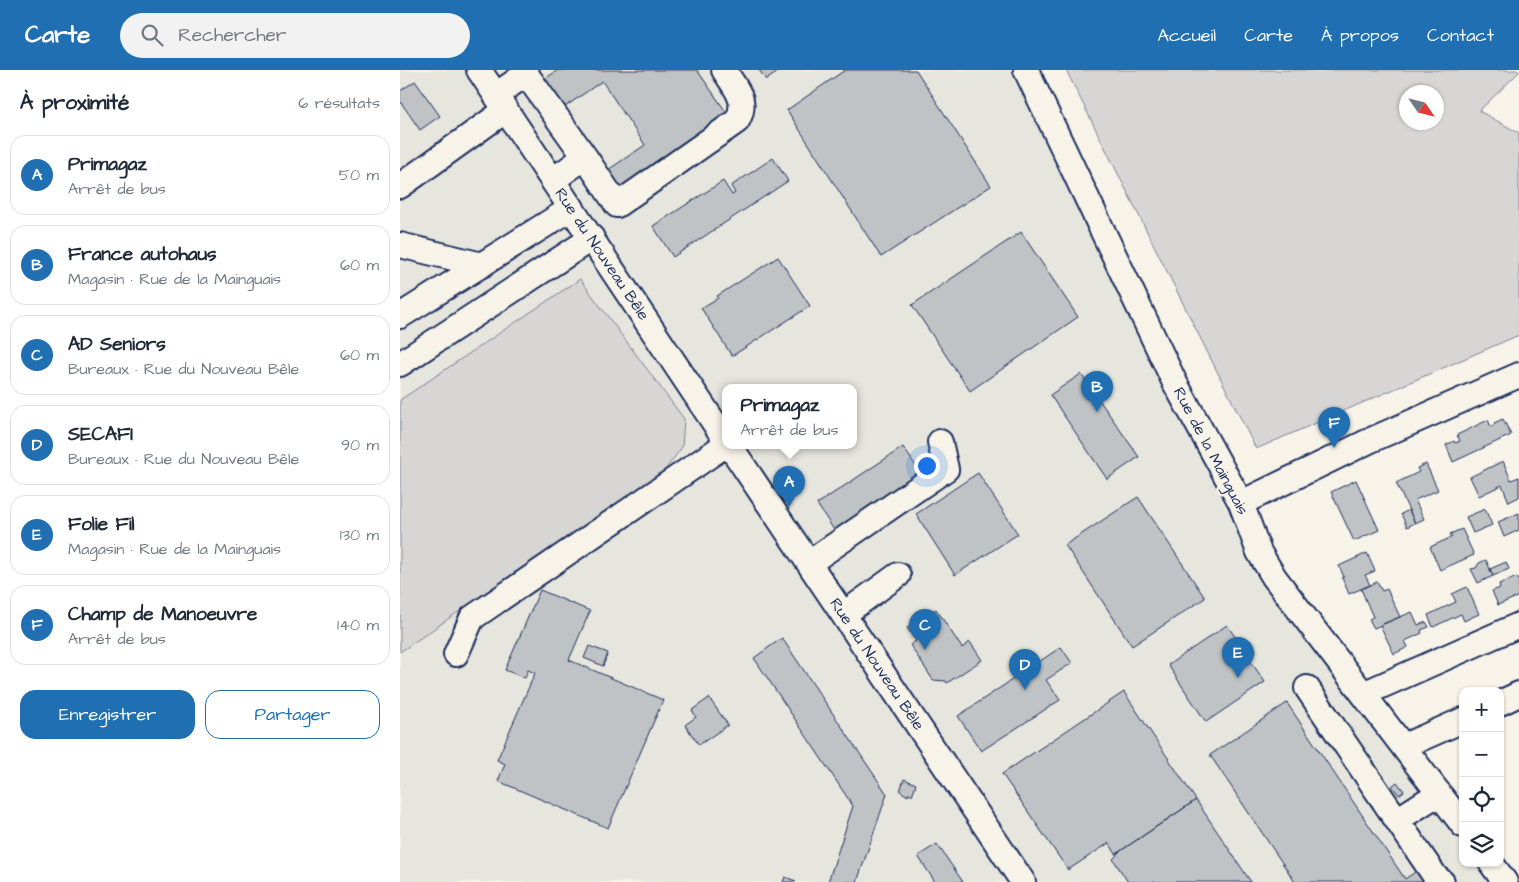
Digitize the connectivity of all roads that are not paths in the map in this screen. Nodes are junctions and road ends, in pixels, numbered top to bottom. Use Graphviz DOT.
graph roads {
  1 [pos="479,70"];
  2 [pos="724,70"];
  3 [pos="1026,70"];
  4 [pos="525,72"];
  5 [pos="501,103"];
  6 [pos="585,157"];
  7 [pos="553,180"];
  8 [pos="400,186"];
  9 [pos="572,208"];
  10 [pos="592,238"];
  11 [pos="400,245"];
  12 [pos="482,264"];
  13 [pos="400,316"];
  14 [pos="400,364"];
  15 [pos="1519,375"];
  16 [pos="722,433"];
  17 [pos="940,442"];
  18 [pos="722,447"];
  19 [pos="732,449"];
  20 [pos="1241,503"];
  21 [pos="810,563"];
  22 [pos="898,575"];
  23 [pos="844,614"];
  24 [pos="1519,624"];
  25 [pos="456,654"];
  26 [pos="1307,688"];
  27 [pos="1362,694"];
  28 [pos="1519,694"];
  29 [pos="1504,701"];
  30 [pos="1459,722"];
  31 [pos="1404,746"];
  32 [pos="1439,793"];
  33 [pos="1397,820"];
  34 [pos="1460,822"];
  35 [pos="1494,867"];
  36 [pos="1023,882"];
  37 [pos="1442,882"];
  38 [pos="1505,882"];
  1 -- 5 [label="street, Rue du Nouveau Bêle"];
  2 -- 6 [label="street"];
  3 -- 20 [label="street, Rue de la Mainguais"];
  4 -- 5 [label="street"];
  4 -- 6 [label="street"];
  5 -- 7 [label="street, Rue du Nouveau Bêle"];
  5 -- 8 [label="street"];
  6 -- 7 [label="street"];
  7 -- 9 [label="street, Rue du Nouveau Bêle"];
  9 -- 10 [label="street, Rue du Nouveau Bêle"];
  9 -- 12 [label="street"];
  10 -- 14 [label="street"];
  10 -- 16 [label="street, Rue du Nouveau Bêle"];
  11 -- 12 [label="street"];
  12 -- 13 [label="street"];
  15 -- 20 [label="street"];
  17 -- 21 [label="street"];
  18 -- 25 [label="street"];
  19 -- 21 [label="street, Rue du Nouveau Bêle"];
  20 -- 27 [label="street, Rue de la Mainguais"];
  21 -- 23 [label="street, Rue du Nouveau Bêle"];
  22 -- 23 [label="street"];
  23 -- 36 [label="street, Rue du Nouveau Bêle"];
  24 -- 27 [label="street"];
  26 -- 33 [label="street"];
  27 -- 31 [label="street, Rue de la Mainguais"];
  28 -- 29 [label="street"];
  30 -- 31 [label="street"];
  31 -- 32 [label="street, Rue de la Mainguais"];
  32 -- 33 [label="street"];
  32 -- 34 [label="street, Rue de la Mainguais"];
  33 -- 37 [label="street"];
  35 -- 38 [label="street"];
}
